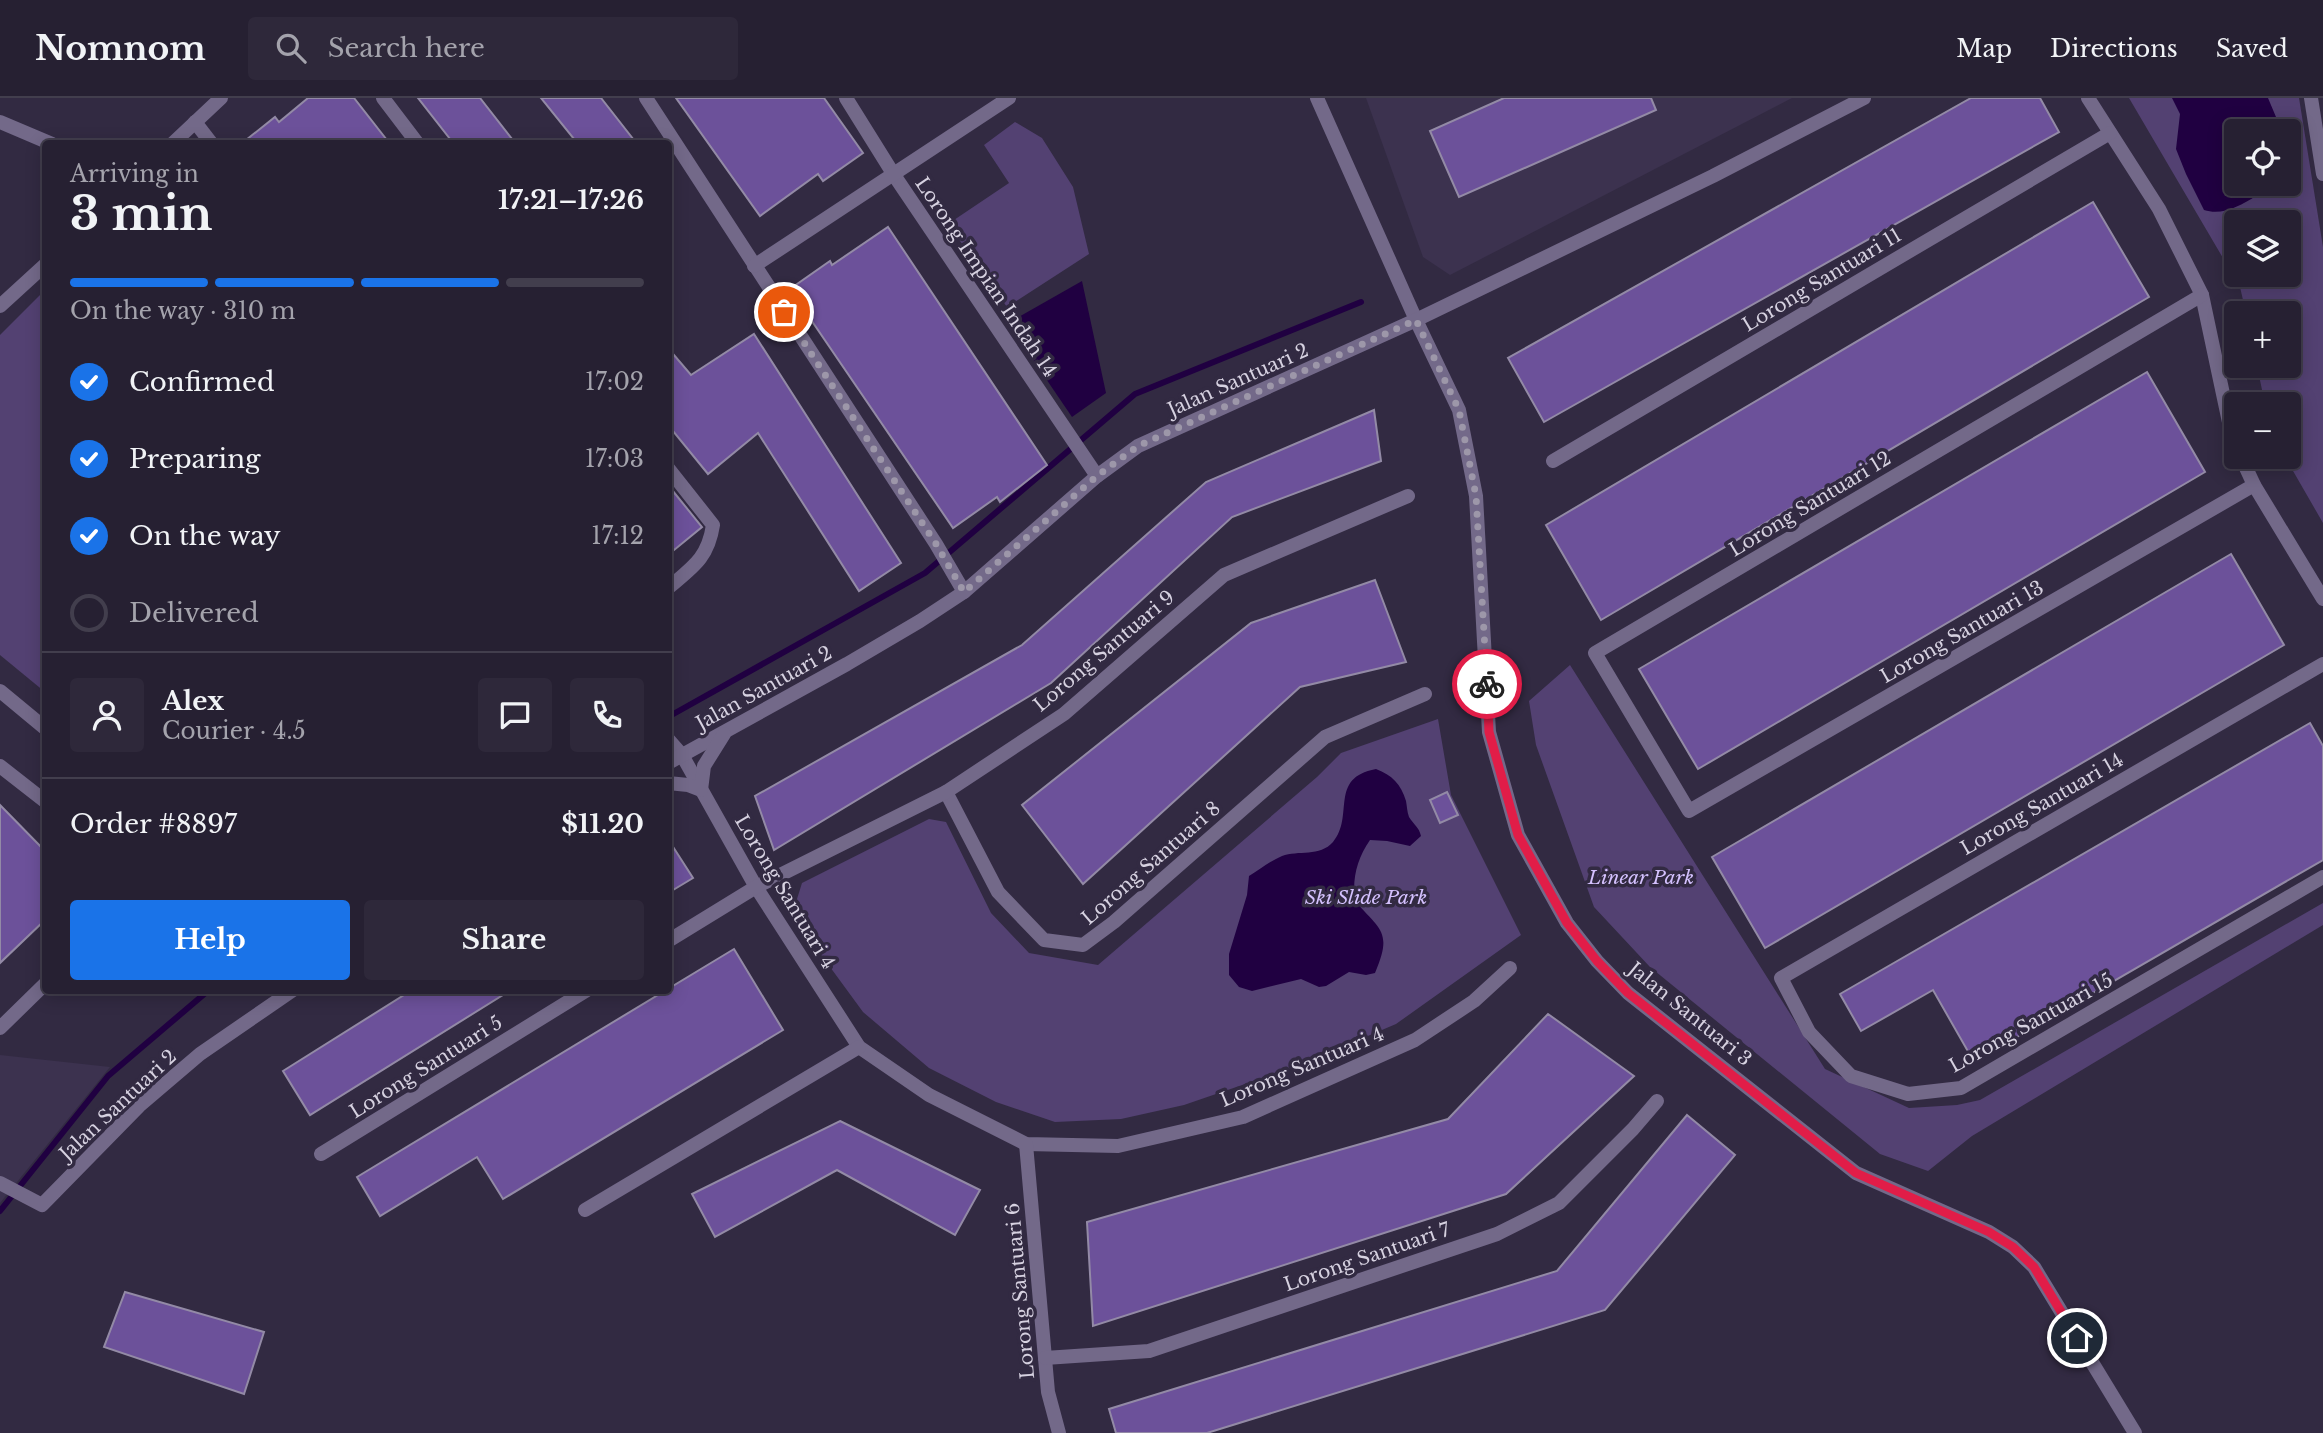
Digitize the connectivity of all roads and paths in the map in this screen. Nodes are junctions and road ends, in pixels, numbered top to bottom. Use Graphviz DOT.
graph roads {
  1 [pos="221,98"];
  2 [pos="383,98"];
  3 [pos="646,98"];
  4 [pos="846,98"];
  5 [pos="1009,98"];
  6 [pos="1317,98"];
  7 [pos="1864,98"];
  8 [pos="2088,98"];
  9 [pos="2311,98"];
  10 [pos="0,122"];
  11 [pos="195,122"];
  12 [pos="2110,132"];
  13 [pos="43,140"];
  14 [pos="176,140"];
  15 [pos="209,140"];
  16 [pos="415,140"];
  17 [pos="2323,174"];
  18 [pos="894,175"];
  19 [pos="754,266"];
  20 [pos="42,268"];
  21 [pos="2202,295"];
  22 [pos="0,306"];
  23 [pos="1416,320"];
  24 [pos="2224,398"];
  25 [pos="1553,461"];
  26 [pos="2247,469"];
  27 [pos="672,473"];
  28 [pos="1097,476"];
  29 [pos="2255,485"];
  30 [pos="1408,496"];
  31 [pos="672,584"];
  32 [pos="964,592"];
  33 [pos="2323,599"];
  34 [pos="2323,664"];
  35 [pos="0,691"];
  36 [pos="1425,694"];
  37 [pos="42,726"];
  38 [pos="726,730"];
  39 [pos="672,743"];
  40 [pos="682,755"];
  41 [pos="672,761"];
  42 [pos="0,766"];
  43 [pos="672,783"];
  44 [pos="701,790"];
  45 [pos="946,792"];
  46 [pos="42,799"];
  47 [pos="1689,811"];
  48 [pos="2323,877"];
  49 [pos="756,887"];
  50 [pos="672,939"];
  51 [pos="1510,968"];
  52 [pos="1781,978"];
  53 [pos="42,987"];
  54 [pos="287,994"];
  55 [pos="581,994"];
  56 [pos="0,1028"];
  57 [pos="859,1047"];
  58 [pos="1657,1101"];
  59 [pos="1026,1144"];
  60 [pos="321,1154"];
  61 [pos="0,1183"];
  62 [pos="585,1210"];
  63 [pos="1045,1358"];
  64 [pos="1059,1433"];
  65 [pos="2135,1433"];
  1 -- 11 [label="street"];
  2 -- 16 [label="street"];
  3 -- 19 [label="street"];
  4 -- 18 [label="street, Lorong Impian Indah 14"];
  5 -- 18 [label="street"];
  6 -- 23 [label="street, Jalan Santuari 3"];
  7 -- 23 [label="street, Jalan Santuari 2"];
  8 -- 12 [label="street"];
  9 -- 17 [label="street"];
  10 -- 13 [label="street"];
  11 -- 14 [label="street"];
  11 -- 15 [label="street"];
  12 -- 21 [label="street"];
  12 -- 25 [label="street, Lorong Santuari 11"];
  18 -- 19 [label="street"];
  18 -- 28 [label="street, Lorong Impian Indah 14"];
  19 -- 32 [label="street"];
  20 -- 22 [label="street"];
  21 -- 24 [label="street"];
  21 -- 47 [label="street, Lorong Santuari 12"];
  23 -- 28 [label="street, Jalan Santuari 2"];
  23 -- 65 [label="street, Jalan Santuari 3"];
  26 -- 29 [label="street"];
  27 -- 31 [label="street"];
  28 -- 32 [label="street, Jalan Santuari 2"];
  29 -- 33 [label="street"];
  29 -- 47 [label="street, Lorong Santuari 13"];
  30 -- 45 [label="street, Lorong Santuari 9"];
  32 -- 38 [label="street, Jalan Santuari 2"];
  34 -- 52 [label="street, Lorong Santuari 14"];
  35 -- 37 [label="street"];
  36 -- 45 [label="street, Lorong Santuari 8"];
  38 -- 40 [label="street, Jalan Santuari 2"];
  38 -- 44 [label="street"];
  39 -- 40 [label="street, Lorong Santuari 4"];
  40 -- 41 [label="street, Jalan Santuari 2"];
  40 -- 44 [label="street, Lorong Santuari 4"];
  42 -- 46 [label="street"];
  43 -- 44 [label="street"];
  44 -- 49 [label="street, Lorong Santuari 4"];
  45 -- 49 [label="street, Lorong Santuari 9"];
  48 -- 52 [label="street, Lorong Santuari 15"];
  49 -- 50 [label="street"];
  49 -- 57 [label="street, Lorong Santuari 4"];
  51 -- 59 [label="street, Lorong Santuari 4"];
  53 -- 56 [label="street"];
  54 -- 61 [label="street, Jalan Santuari 2"];
  55 -- 60 [label="street, Lorong Santuari 5"];
  57 -- 59 [label="street, Lorong Santuari 4"];
  57 -- 62 [label="street"];
  58 -- 63 [label="street, Lorong Santuari 7"];
  59 -- 63 [label="street, Lorong Santuari 6"];
  63 -- 64 [label="street, Lorong Santuari 6"];
}
